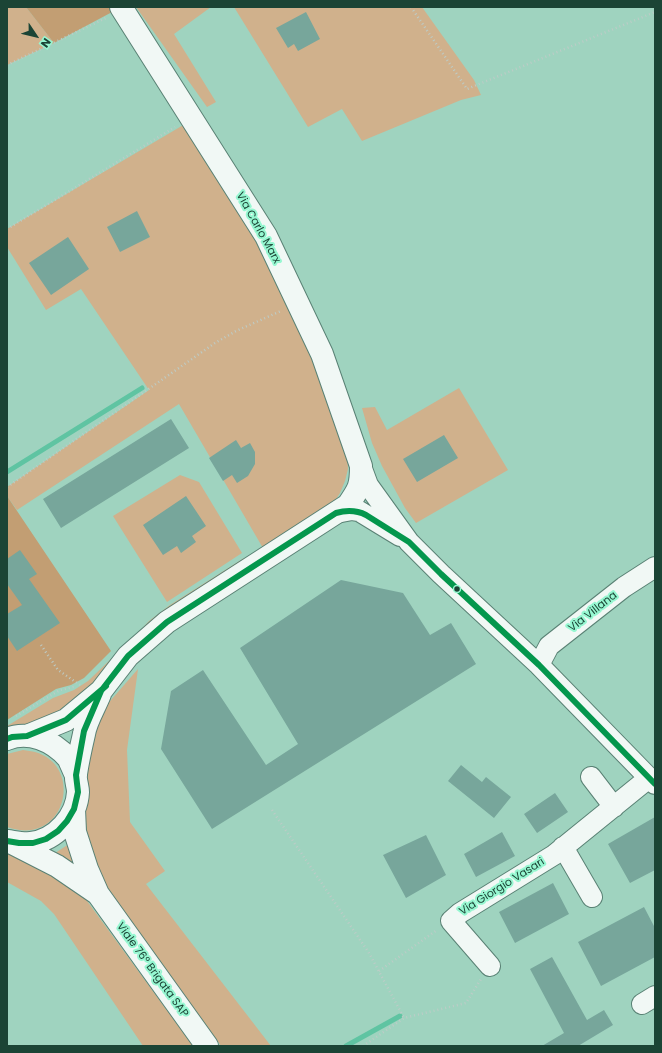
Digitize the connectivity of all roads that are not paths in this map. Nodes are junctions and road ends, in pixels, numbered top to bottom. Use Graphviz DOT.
graph roads {
  1 [pos="122,9"];
  2 [pos="365,493"];
  3 [pos="336,513"];
  4 [pos="366,514"];
  5 [pos="409,542"];
  6 [pos="655,567"];
  7 [pos="539,665"];
  8 [pos="101,691"];
  9 [pos="17,737"];
  10 [pos="76,775"];
  11 [pos="591,777"];
  12 [pos="652,781"];
  13 [pos="614,807"];
  14 [pos="74,809"];
  15 [pos="7,841"];
  16 [pos="563,847"];
  17 [pos="98,894"];
  18 [pos="592,897"];
  19 [pos="490,966"];
  20 [pos="207,1046"];
  1 -- 2 [label="street, Via Carlo Marx"];
  2 -- 3 [label="street"];
  2 -- 4 [label="street"];
  2 -- 5 [label="street"];
  3 -- 4 [label="street"];
  3 -- 8 [label="street"];
  4 -- 5 [label="street"];
  5 -- 7 [label="street"];
  6 -- 7 [label="street, Via Villana"];
  7 -- 12 [label="street"];
  8 -- 9 [label="street"];
  8 -- 10 [label="street"];
  9 -- 10 [label="street"];
  10 -- 14 [label="street"];
  11 -- 13 [label="street"];
  12 -- 13 [label="street, Via Giorgio Vasari"];
  13 -- 16 [label="street, Via Giorgio Vasari"];
  14 -- 15 [label="street"];
  14 -- 17 [label="street"];
  15 -- 17 [label="street"];
  16 -- 18 [label="street"];
  16 -- 19 [label="street, Via Giorgio Vasari"];
  17 -- 20 [label="street, Viale 76° Brigata SAP"];
}
